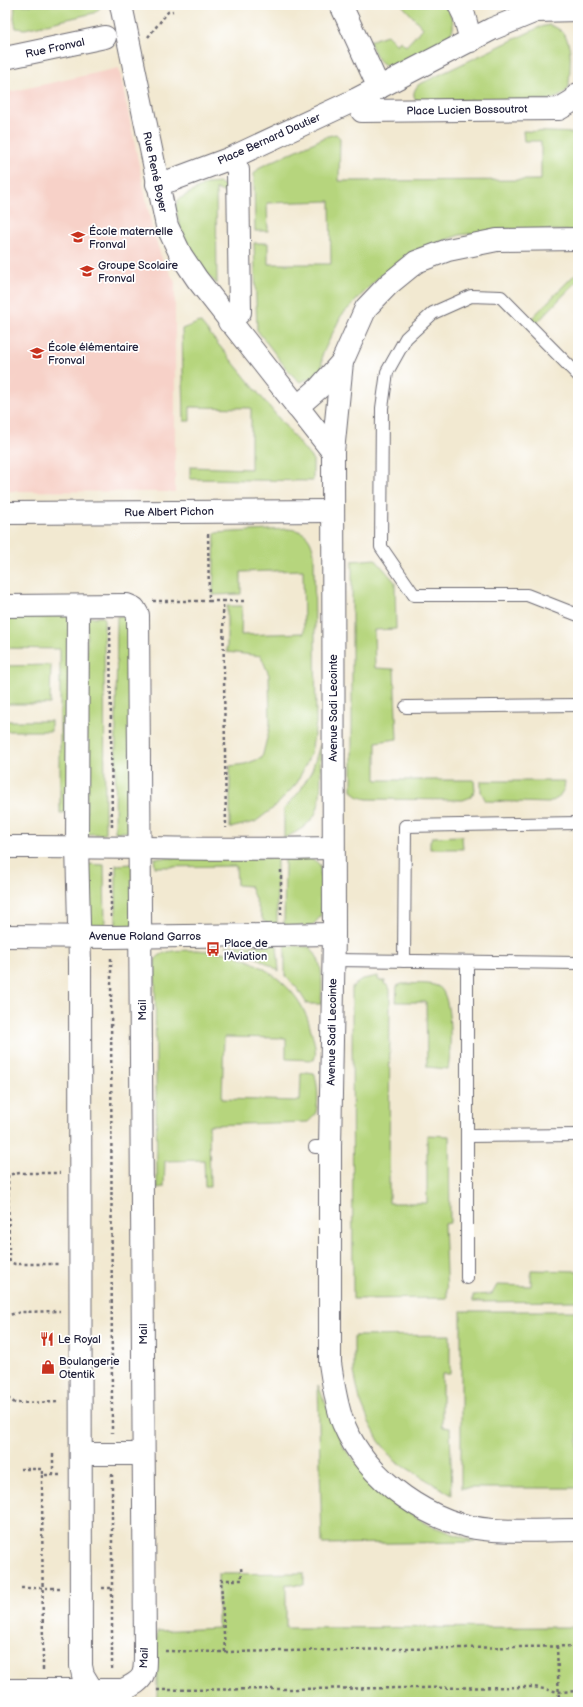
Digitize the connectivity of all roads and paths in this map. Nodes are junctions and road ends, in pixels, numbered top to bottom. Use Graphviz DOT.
graph roads {
  1 [pos="122,5"];
  2 [pos="296,5"];
  3 [pos="299,5"];
  4 [pos="341,5"];
  5 [pos="459,5"];
  6 [pos="578,10"];
  7 [pos="173,11"];
  8 [pos="168,12"];
  9 [pos="104,37"];
  10 [pos="471,41"];
  11 [pos="5,58"];
  12 [pos="379,88"];
  13 [pos="578,94"];
  14 [pos="355,100"];
  15 [pos="231,158"];
  16 [pos="157,184"];
  17 [pos="578,239"];
  18 [pos="230,322"];
  19 [pos="342,362"];
  20 [pos="578,375"];
  21 [pos="297,407"];
  22 [pos="333,452"];
  23 [pos="208,511"];
  24 [pos="333,511"];
  25 [pos="5,512"];
  26 [pos="208,601"];
  27 [pos="223,601"];
  28 [pos="244,601"];
  29 [pos="5,606"];
  30 [pos="110,606"];
  31 [pos="78,607"];
  32 [pos="134,608"];
  33 [pos="578,615"];
  34 [pos="578,705"];
  35 [pos="406,707"];
  36 [pos="578,823"];
  37 [pos="77,846"];
  38 [pos="5,847"];
  39 [pos="112,848"];
  40 [pos="333,848"];
  41 [pos="139,849"];
  42 [pos="226,850"];
  43 [pos="280,850"];
  44 [pos="334,934"];
  45 [pos="5,936"];
  46 [pos="79,936"];
  47 [pos="281,936"];
  48 [pos="110,937"];
  49 [pos="141,937"];
  50 [pos="333,960"];
  51 [pos="404,961"];
  52 [pos="467,962"];
  53 [pos="578,963"];
  54 [pos="578,1135"];
  55 [pos="467,1136"];
  56 [pos="80,1173"];
  57 [pos="7,1175"];
  58 [pos="81,1264"];
  59 [pos="466,1278"];
  60 [pos="81,1311"];
  61 [pos="5,1316"];
  62 [pos="5,1393"];
  63 [pos="81,1402"];
  64 [pos="53,1454"];
  65 [pos="112,1454"];
  66 [pos="143,1454"];
  67 [pos="81,1464"];
  68 [pos="20,1469"];
  69 [pos="42,1475"];
  70 [pos="53,1475"];
  71 [pos="578,1530"];
  72 [pos="242,1567"];
  73 [pos="557,1646"];
  74 [pos="578,1646"];
  75 [pos="145,1651"];
  76 [pos="225,1652"];
  77 [pos="136,1684"];
  78 [pos="5,1690"];
  79 [pos="43,1690"];
  80 [pos="102,1690"];
  81 [pos="578,1691"];
  82 [pos="559,1692"];
  83 [pos="559,1702"];
  1 -- 16 [label="street, Rue René Boyer"];
  2 -- 3 [label="path"];
  4 -- 12 [label="street"];
  5 -- 10 [label="street"];
  6 -- 10 [label="street"];
  7 -- 8 [label="path"];
  9 -- 11 [label="street, Rue Fronval"];
  10 -- 12 [label="street"];
  12 -- 14 [label="street, Place Bernard Dautier"];
  13 -- 14 [label="street, Place Lucien Bossoutrot"];
  14 -- 15 [label="street, Place Bernard Dautier"];
  15 -- 16 [label="street, Place Bernard Dautier"];
  15 -- 18 [label="street"];
  16 -- 18 [label="street, Rue René Boyer"];
  17 -- 19 [label="street, Avenue Sadi Lecointe"];
  18 -- 21 [label="street, Rue René Boyer"];
  19 -- 21 [label="street, Avenue Sadi Lecointe"];
  19 -- 22 [label="street, Avenue Sadi Lecointe"];
  20 -- 33 [label="lane"];
  21 -- 22 [label="street, Rue René Boyer"];
  22 -- 24 [label="street, Avenue Sadi Lecointe"];
  23 -- 24 [label="street, Rue Albert Pichon"];
  23 -- 25 [label="street, Rue Albert Pichon"];
  23 -- 26 [label="path"];
  24 -- 40 [label="street, Avenue Sadi Lecointe"];
  26 -- 27 [label="path"];
  26 -- 32 [label="path"];
  27 -- 28 [label="path"];
  27 -- 42 [label="path"];
  29 -- 31 [label="street"];
  30 -- 31 [label="street"];
  30 -- 32 [label="street"];
  30 -- 39 [label="path"];
  31 -- 37 [label="street"];
  32 -- 41 [label="street, Mail"];
  34 -- 35 [label="lane"];
  36 -- 51 [label="lane"];
  37 -- 38 [label="street"];
  37 -- 39 [label="street"];
  37 -- 46 [label="street"];
  39 -- 41 [label="street"];
  39 -- 48 [label="path"];
  40 -- 43 [label="street"];
  40 -- 44 [label="street, Avenue Sadi Lecointe"];
  41 -- 42 [label="street"];
  41 -- 49 [label="street, Mail"];
  42 -- 43 [label="street"];
  43 -- 47 [label="path"];
  44 -- 47 [label="street, Avenue Roland Garros"];
  44 -- 50 [label="street, Avenue Sadi Lecointe"];
  45 -- 46 [label="street, Avenue Roland Garros"];
  46 -- 48 [label="street, Avenue Roland Garros"];
  46 -- 56 [label="street"];
  47 -- 49 [label="street, Avenue Roland Garros"];
  48 -- 49 [label="street, Avenue Roland Garros"];
  48 -- 65 [label="path"];
  49 -- 66 [label="street, Mail"];
  50 -- 51 [label="lane"];
  50 -- 71 [label="street, Avenue Sadi Lecointe"];
  51 -- 52 [label="lane"];
  52 -- 53 [label="lane"];
  52 -- 55 [label="lane"];
  54 -- 55 [label="lane"];
  55 -- 59 [label="lane"];
  56 -- 57 [label="path"];
  56 -- 58 [label="street"];
  57 -- 58 [label="path"];
  58 -- 60 [label="street"];
  60 -- 61 [label="path"];
  60 -- 63 [label="street"];
  62 -- 63 [label="path"];
  63 -- 67 [label="street"];
  64 -- 70 [label="path"];
  65 -- 66 [label="street"];
  65 -- 67 [label="street"];
  65 -- 80 [label="path"];
  66 -- 75 [label="street, Mail"];
  67 -- 70 [label="path"];
  67 -- 80 [label="street"];
  68 -- 69 [label="path"];
  69 -- 70 [label="path"];
  69 -- 79 [label="path"];
  72 -- 76 [label="path"];
  73 -- 74 [label="path"];
  73 -- 76 [label="path"];
  73 -- 82 [label="path"];
  75 -- 76 [label="path"];
  75 -- 77 [label="street, Mail"];
  77 -- 80 [label="street, Mail"];
  77 -- 82 [label="path"];
  78 -- 79 [label="street, Mail"];
  79 -- 80 [label="street, Mail"];
  81 -- 82 [label="path"];
  82 -- 83 [label="path"];
}
